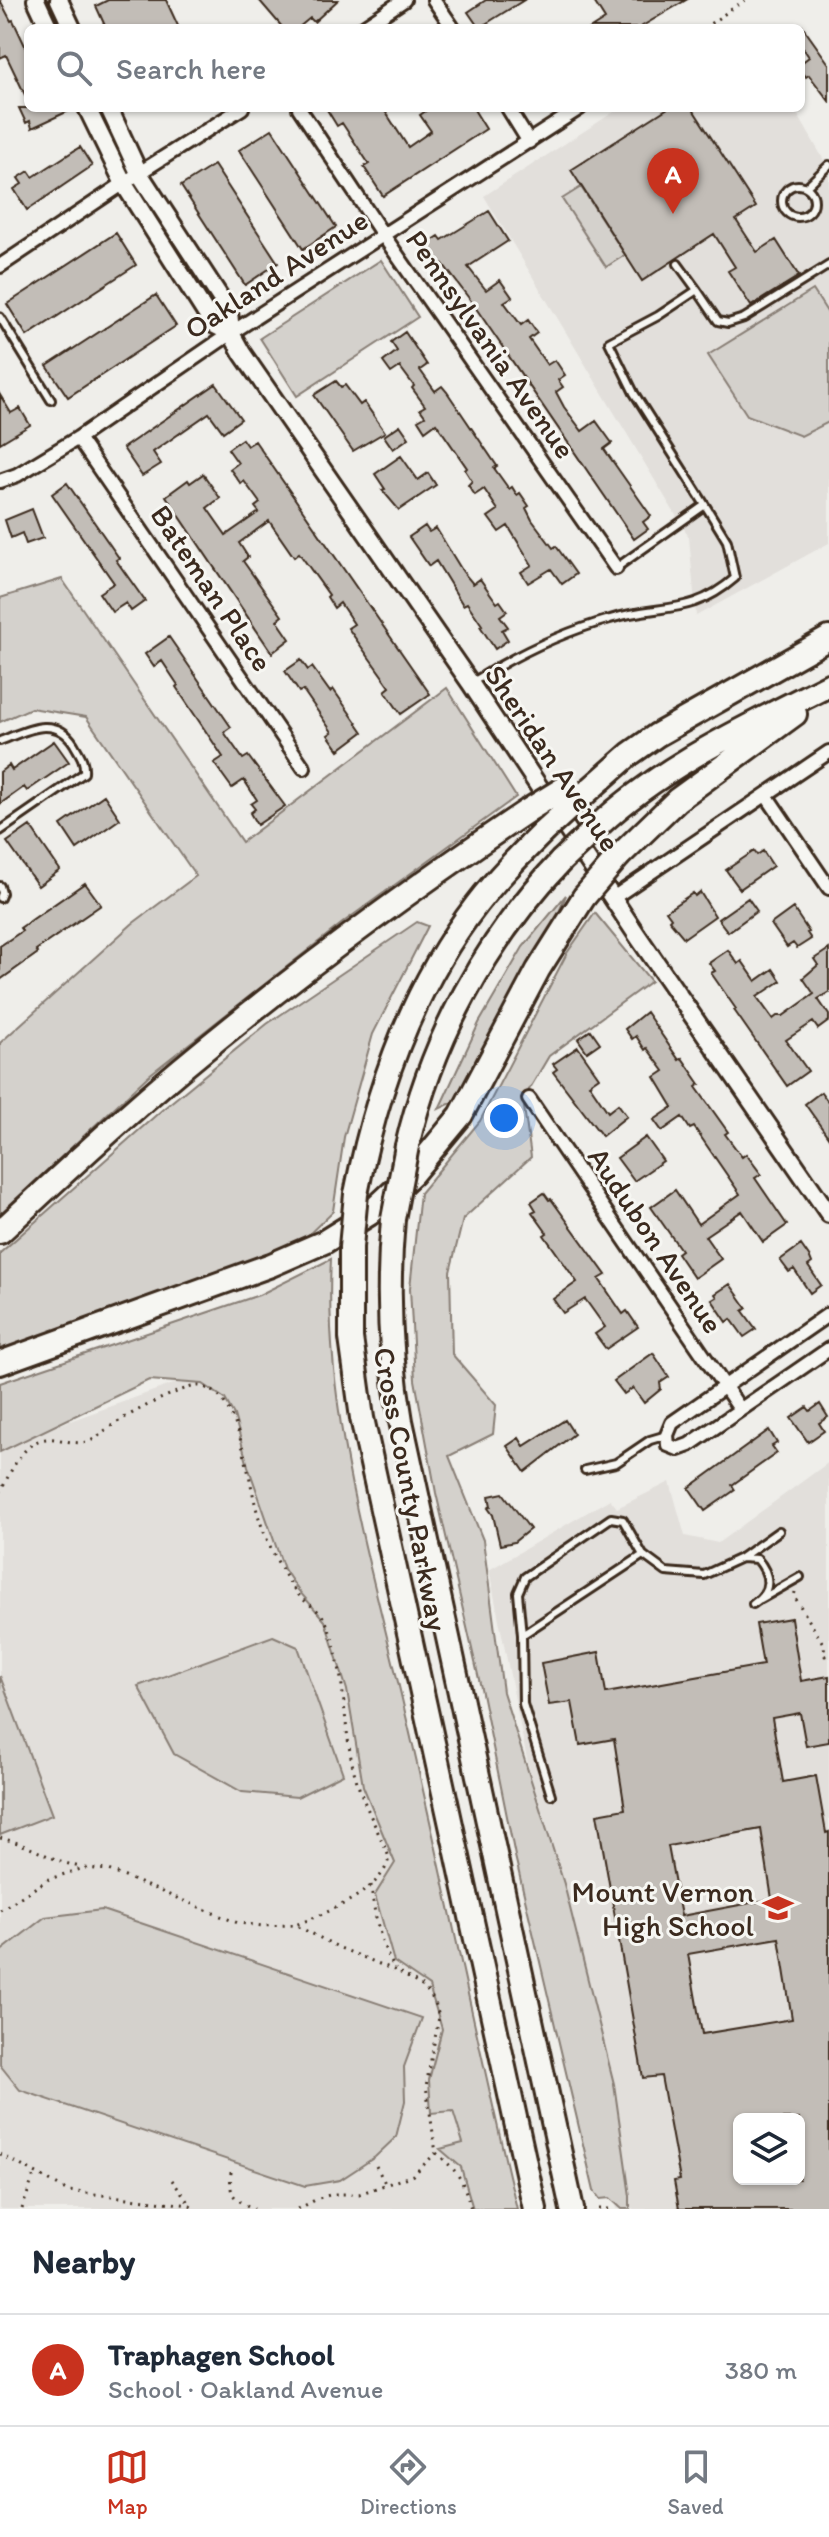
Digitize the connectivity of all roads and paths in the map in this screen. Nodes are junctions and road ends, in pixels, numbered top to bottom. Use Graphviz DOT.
graph roads {
  1 [pos="36,0"];
  2 [pos="59,0"];
  3 [pos="404,0"];
  4 [pos="434,0"];
  5 [pos="745,0"];
  6 [pos="47,24"];
  7 [pos="70,24"];
  8 [pos="368,24"];
  9 [pos="450,24"];
  10 [pos="710,24"];
  11 [pos="89,112"];
  12 [pos="111,112"];
  13 [pos="236,112"];
  14 [pos="302,112"];
  15 [pos="510,112"];
  16 [pos="574,112"];
  17 [pos="529,142"];
  18 [pos="829,165"];
  19 [pos="139,173"];
  20 [pos="124,184"];
  21 [pos="806,187"];
  22 [pos="383,235"];
  23 [pos="678,264"];
  24 [pos="829,265"];
  25 [pos="0,266"];
  26 [pos="697,290"];
  27 [pos="0,317"];
  28 [pos="231,333"];
  29 [pos="51,400"];
  30 [pos="78,438"];
  31 [pos="0,481"];
  32 [pos="705,505"];
  33 [pos="616,568"];
  34 [pos="829,638"];
  35 [pos="471,684"];
  36 [pos="829,686"];
  37 [pos="0,741"];
  38 [pos="829,752"];
  39 [pos="304,768"];
  40 [pos="574,792"];
  41 [pos="766,795"];
  42 [pos="0,831"];
  43 [pos="0,886"];
  44 [pos="829,888"];
  45 [pos="0,898"];
  46 [pos="613,898"];
  47 [pos="529,1099"];
  48 [pos="829,1214"];
  49 [pos="0,1232"];
  50 [pos="829,1314"];
  51 [pos="829,1349"];
  52 [pos="0,1363"];
  53 [pos="725,1387"];
  54 [pos="740,1409"];
  55 [pos="667,1435"];
  56 [pos="585,1470"];
  57 [pos="0,1493"];
  58 [pos="779,1531"];
  59 [pos="643,1555"];
  60 [pos="741,1558"];
  61 [pos="800,1577"];
  62 [pos="761,1599"];
  63 [pos="753,1604"];
  64 [pos="522,1635"];
  65 [pos="829,1655"];
  66 [pos="551,1795"];
  67 [pos="0,1838"];
  68 [pos="84,1868"];
  69 [pos="371,1885"];
  70 [pos="0,1910"];
  71 [pos="295,1925"];
  72 [pos="399,1972"];
  73 [pos="436,2153"];
  74 [pos="0,2154"];
  75 [pos="376,2166"];
  76 [pos="231,2172"];
  77 [pos="34,2175"];
  78 [pos="172,2180"];
  79 [pos="385,2183"];
  80 [pos="190,2205"];
  81 [pos="22,2209"];
  82 [pos="196,2209"];
  83 [pos="254,2209"];
  84 [pos="298,2209"];
  85 [pos="471,2209"];
  86 [pos="535,2209"];
  87 [pos="572,2209"];
  88 [pos="599,2209"];
  89 [pos="612,2209"];
  1 -- 6 [label="street"];
  2 -- 7 [label="street"];
  3 -- 8 [label="street"];
  4 -- 9 [label="street"];
  5 -- 10 [label="path"];
  11 -- 20 [label="street, Sheridan Avenue"];
  12 -- 19 [label="street, Sheridan Avenue"];
  13 -- 19 [label="street"];
  14 -- 22 [label="street, Pennsylvania Avenue"];
  15 -- 17 [label="street"];
  16 -- 17 [label="street, Oakland Avenue"];
  17 -- 22 [label="street, Oakland Avenue"];
  18 -- 21 [label="lane"];
  19 -- 20 [label="street"];
  19 -- 28 [label="street, Sheridan Avenue"];
  20 -- 25 [label="street"];
  20 -- 28 [label="street, Sheridan Avenue"];
  21 -- 21 [label="lane"];
  22 -- 28 [label="street, Oakland Avenue"];
  22 -- 33 [label="street, Pennsylvania Avenue"];
  23 -- 26 [label="lane"];
  24 -- 26 [label="lane"];
  26 -- 32 [label="lane"];
  27 -- 29 [label="lane"];
  28 -- 30 [label="street, Oakland Avenue"];
  28 -- 35 [label="street, Sheridan Avenue"];
  30 -- 31 [label="street, Oakland Avenue"];
  30 -- 39 [label="street, Bateman Place"];
  32 -- 33 [label="lane"];
  32 -- 35 [label="lane"];
  34 -- 40 [label="highway, Cross County Parkway"];
  35 -- 46 [label="street, Sheridan Avenue"];
  36 -- 52 [label="highway, bridge"];
  36 -- 87 [label="highway, Cross County Parkway, bridge"];
  37 -- 42 [label="lane"];
  38 -- 41 [label="street"];
  40 -- 49 [label="highway, bridge"];
  40 -- 86 [label="highway, Cross County Parkway, bridge"];
  41 -- 44 [label="street"];
  41 -- 46 [label="street"];
  43 -- 45 [label="lane"];
  46 -- 48 [label="street, Sheridan Avenue"];
  47 -- 53 [label="street, Audubon Avenue"];
  50 -- 53 [label="street"];
  51 -- 54 [label="street"];
  53 -- 54 [label="street, Audubon Avenue"];
  53 -- 55 [label="street"];
  54 -- 55 [label="street"];
  55 -- 56 [label="lane"];
  57 -- 69 [label="path"];
  58 -- 60 [label="lane"];
  59 -- 60 [label="lane"];
  59 -- 64 [label="lane"];
  59 -- 64 [label="lane"];
  60 -- 62 [label="lane"];
  61 -- 62 [label="lane"];
  61 -- 65 [label="path"];
  62 -- 63 [label="lane"];
  64 -- 66 [label="lane"];
  67 -- 68 [label="path"];
  68 -- 70 [label="path"];
  68 -- 71 [label="path"];
  69 -- 71 [label="path"];
  69 -- 72 [label="path"];
  71 -- 72 [label="path"];
  72 -- 73 [label="path"];
  73 -- 79 [label="path"];
  73 -- 85 [label="path"];
  74 -- 77 [label="path"];
  75 -- 79 [label="path"];
  76 -- 83 [label="path"];
  77 -- 80 [label="path"];
  77 -- 81 [label="path"];
  78 -- 80 [label="path"];
  79 -- 84 [label="path"];
  80 -- 82 [label="path"];
  88 -- 89 [label="path"];
}
